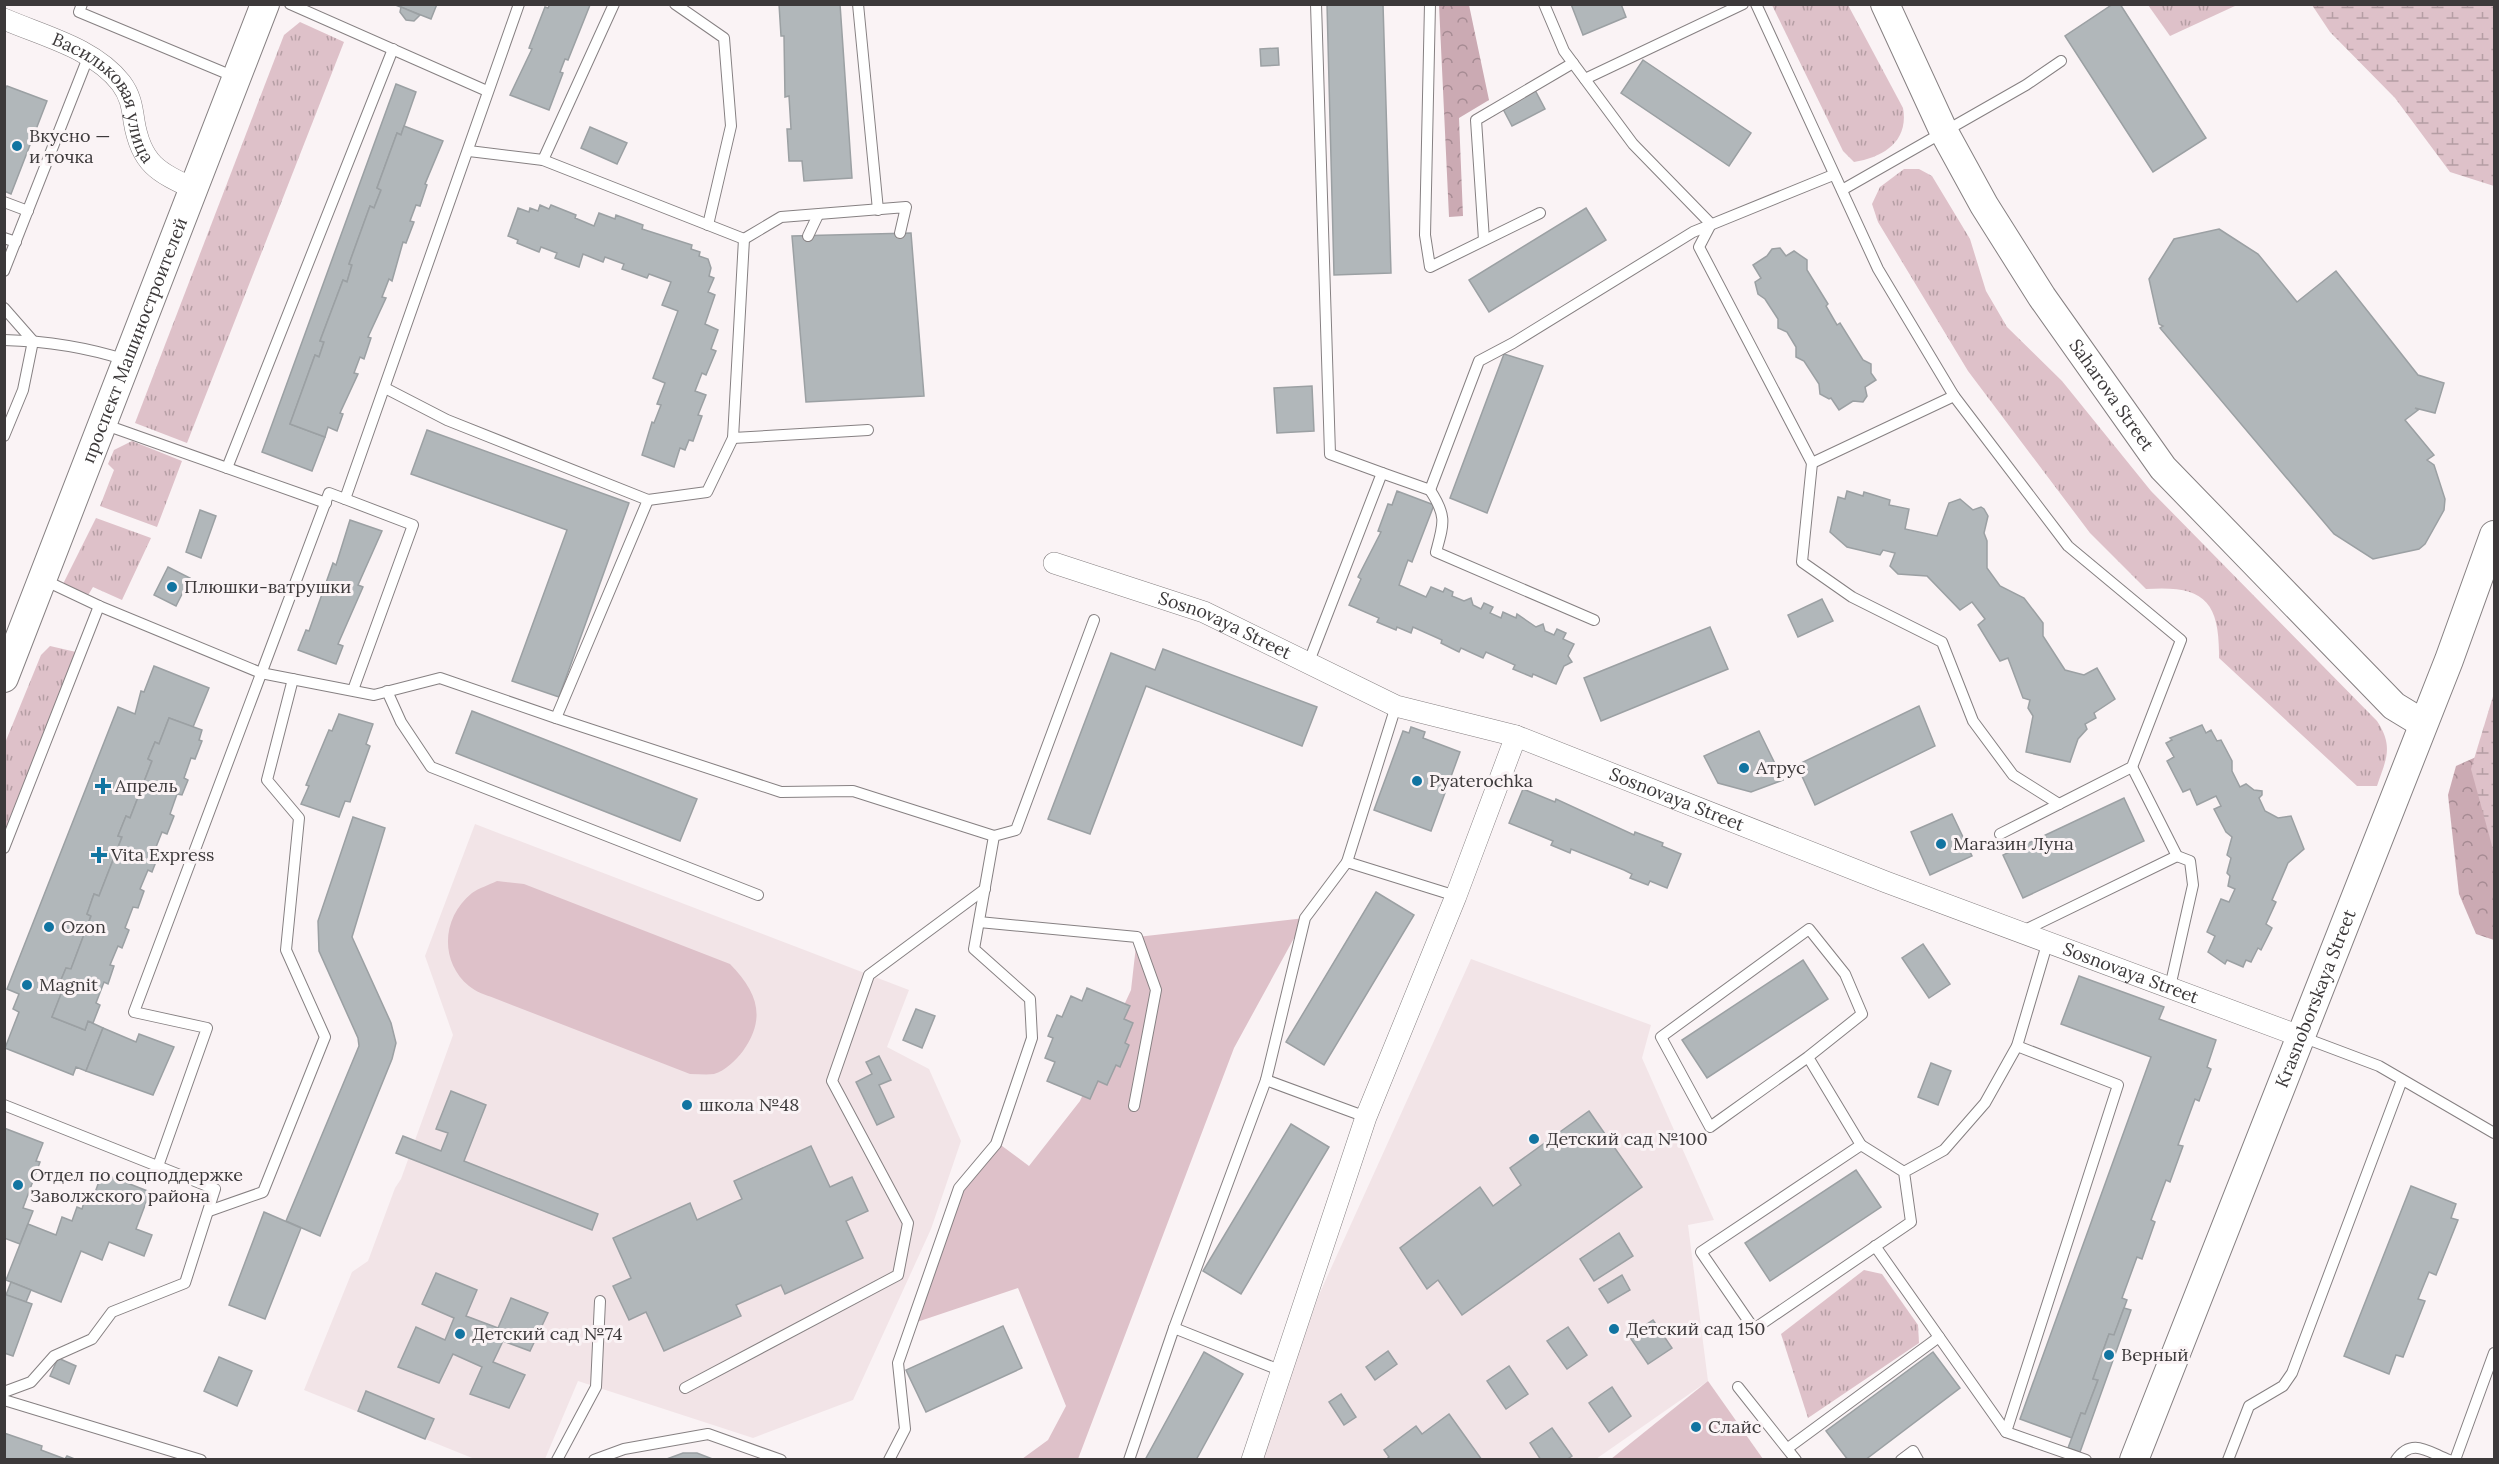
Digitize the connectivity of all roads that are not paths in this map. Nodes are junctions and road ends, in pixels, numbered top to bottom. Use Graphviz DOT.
graph roads {
  1 [pos="82,4"];
  2 [pos="265,4"];
  3 [pos="290,4"];
  4 [pos="519,4"];
  5 [pos="614,4"];
  6 [pos="675,4"];
  7 [pos="858,4"];
  8 [pos="1316,4"];
  9 [pos="1430,4"];
  10 [pos="1544,4"];
  11 [pos="1743,4"];
  12 [pos="1756,4"];
  13 [pos="1885,4"];
  14 [pos="4,19"];
  15 [pos="393,50"];
  16 [pos="89,55"];
  17 [pos="2061,61"];
  18 [pos="1573,63"];
  19 [pos="236,78"];
  20 [pos="1585,80"];
  21 [pos="487,91"];
  22 [pos="1944,132"];
  23 [pos="469,151"];
  24 [pos="543,160"];
  25 [pos="1833,175"];
  26 [pos="194,189"];
  27 [pos="1842,190"];
  28 [pos="4,202"];
  29 [pos="878,210"];
  30 [pos="28,211"];
  31 [pos="1540,213"];
  32 [pos="818,215"];
  33 [pos="1711,224"];
  34 [pos="708,225"];
  35 [pos="900,233"];
  36 [pos="808,236"];
  37 [pos="4,237"];
  38 [pos="744,239"];
  39 [pos="1484,240"];
  40 [pos="16,242"];
  41 [pos="4,271"];
  42 [pos="4,308"];
  43 [pos="4,340"];
  44 [pos="33,341"];
  45 [pos="126,360"];
  46 [pos="385,388"];
  47 [pos="1954,396"];
  48 [pos="102,423"];
  49 [pos="868,430"];
  50 [pos="4,436"];
  51 [pos="734,438"];
  52 [pos="1812,463"];
  53 [pos="227,468"];
  54 [pos="1382,473"];
  55 [pos="1430,490"];
  56 [pos="345,500"];
  57 [pos="648,500"];
  58 [pos="326,503"];
  59 [pos="2494,535"];
  60 [pos="1054,563"];
  61 [pos="42,579"];
  62 [pos="99,606"];
  63 [pos="1094,620"];
  64 [pos="1594,620"];
  65 [pos="1308,664"];
  66 [pos="261,673"];
  67 [pos="4,678"];
  68 [pos="293,679"];
  69 [pos="353,690"];
  70 [pos="387,692"];
  71 [pos="1396,706"];
  72 [pos="556,718"];
  73 [pos="2422,723"];
  74 [pos="1516,736"];
  75 [pos="2132,767"];
  76 [pos="2059,804"];
  77 [pos="2000,834"];
  78 [pos="994,836"];
  79 [pos="4,848"];
  80 [pos="2177,856"];
  81 [pos="1347,862"];
  82 [pos="985,889"];
  83 [pos="758,895"];
  84 [pos="1456,896"];
  85 [pos="979,922"];
  86 [pos="2023,931"];
  87 [pos="2048,941"];
  88 [pos="2170,987"];
  89 [pos="2302,1037"];
  90 [pos="2017,1046"];
  91 [pos="1808,1057"];
  92 [pos="1266,1080"];
  93 [pos="2402,1080"];
  94 [pos="4,1105"];
  95 [pos="1134,1106"];
  96 [pos="1366,1117"];
  97 [pos="2494,1133"];
  98 [pos="1862,1144"];
  99 [pos="158,1166"];
  100 [pos="1904,1172"];
  101 [pos="208,1211"];
  102 [pos="1875,1246"];
  103 [pos="600,1301"];
  104 [pos="1174,1328"];
  105 [pos="1939,1337"];
  106 [pos="2494,1353"];
  107 [pos="1282,1371"];
  108 [pos="1738,1387"];
  109 [pos="685,1388"];
  110 [pos="4,1392"];
  111 [pos="4,1400"];
  112 [pos="2006,1432"];
  113 [pos="1788,1448"];
  114 [pos="201,1460"];
  115 [pos="557,1460"];
  116 [pos="594,1460"];
  117 [pos="781,1460"];
  118 [pos="889,1460"];
  119 [pos="1129,1460"];
  120 [pos="1252,1460"];
  121 [pos="1796,1460"];
  122 [pos="1901,1460"];
  123 [pos="1918,1460"];
  124 [pos="2086,1460"];
  125 [pos="2134,1460"];
  126 [pos="2228,1460"];
  127 [pos="2396,1460"];
  128 [pos="2449,1460"];
  129 [pos="2454,1460"];
  1 -- 19 [label="lane"];
  2 -- 19 [label="street, проспект Машиностроителей"];
  3 -- 15 [label="lane"];
  4 -- 21 [label="lane"];
  5 -- 24 [label="lane"];
  6 -- 34 [label="lane"];
  7 -- 29 [label="lane"];
  8 -- 54 [label="lane"];
  9 -- 39 [label="lane"];
  10 -- 18 [label="lane"];
  11 -- 20 [label="lane"];
  12 -- 25 [label="lane"];
  13 -- 22 [label="street, Saharova Street"];
  14 -- 16 [label="street, Васильковая улица"];
  15 -- 21 [label="lane"];
  15 -- 53 [label="lane"];
  16 -- 26 [label="street, Васильковая улица"];
  16 -- 30 [label="lane"];
  17 -- 22 [label="lane"];
  18 -- 20 [label="lane"];
  18 -- 39 [label="lane"];
  19 -- 26 [label="street, проспект Машиностроителей"];
  20 -- 33 [label="lane"];
  21 -- 23 [label="lane"];
  22 -- 27 [label="lane"];
  22 -- 73 [label="street, Saharova Street"];
  23 -- 24 [label="lane"];
  23 -- 46 [label="lane"];
  24 -- 34 [label="lane"];
  25 -- 27 [label="lane"];
  25 -- 33 [label="lane"];
  26 -- 45 [label="street, проспект Машиностроителей"];
  27 -- 47 [label="lane"];
  28 -- 30 [label="lane"];
  29 -- 32 [label="lane"];
  29 -- 35 [label="lane"];
  30 -- 40 [label="lane"];
  31 -- 39 [label="lane"];
  32 -- 36 [label="lane"];
  32 -- 38 [label="lane"];
  33 -- 52 [label="lane"];
  33 -- 55 [label="lane"];
  34 -- 38 [label="lane"];
  37 -- 40 [label="lane"];
  38 -- 51 [label="lane"];
  40 -- 41 [label="lane"];
  42 -- 44 [label="lane"];
  43 -- 44 [label="lane"];
  44 -- 45 [label="lane"];
  44 -- 50 [label="lane"];
  45 -- 48 [label="street, проспект Машиностроителей"];
  46 -- 56 [label="lane"];
  46 -- 57 [label="lane"];
  47 -- 52 [label="lane"];
  47 -- 75 [label="lane"];
  48 -- 53 [label="lane"];
  48 -- 61 [label="street, проспект Машиностроителей"];
  49 -- 51 [label="lane"];
  51 -- 57 [label="lane"];
  52 -- 76 [label="lane"];
  53 -- 58 [label="lane"];
  54 -- 55 [label="lane"];
  54 -- 65 [label="lane"];
  55 -- 64 [label="lane"];
  56 -- 58 [label="lane"];
  56 -- 69 [label="lane"];
  57 -- 72 [label="lane"];
  58 -- 66 [label="lane"];
  59 -- 73 [label="street, Krasnoborskaya Street"];
  60 -- 65 [label="street, Sosnovaya Street"];
  61 -- 62 [label="lane"];
  61 -- 67 [label="street, проспект Машиностроителей"];
  62 -- 66 [label="lane"];
  62 -- 79 [label="lane"];
  63 -- 78 [label="lane"];
  65 -- 71 [label="street, Sosnovaya Street"];
  66 -- 68 [label="lane"];
  66 -- 99 [label="lane"];
  68 -- 69 [label="lane"];
  68 -- 101 [label="lane"];
  69 -- 70 [label="lane"];
  70 -- 72 [label="lane"];
  70 -- 83 [label="lane"];
  71 -- 74 [label="street, Sosnovaya Street"];
  71 -- 81 [label="lane"];
  72 -- 78 [label="lane"];
  73 -- 89 [label="street, Krasnoborskaya Street"];
  74 -- 84 [label="street"];
  74 -- 86 [label="street, Sosnovaya Street"];
  75 -- 76 [label="lane"];
  75 -- 80 [label="lane"];
  76 -- 77 [label="lane"];
  78 -- 82 [label="lane"];
  80 -- 86 [label="lane"];
  80 -- 88 [label="lane"];
  81 -- 84 [label="lane"];
  81 -- 92 [label="lane"];
  82 -- 85 [label="lane"];
  82 -- 109 [label="lane"];
  84 -- 96 [label="street"];
  85 -- 95 [label="lane"];
  85 -- 118 [label="lane"];
  86 -- 87 [label="street, Sosnovaya Street"];
  87 -- 88 [label="street, Sosnovaya Street"];
  87 -- 90 [label="lane"];
  88 -- 89 [label="street, Sosnovaya Street"];
  89 -- 93 [label="lane"];
  89 -- 125 [label="street, Krasnoborskaya Street"];
  90 -- 100 [label="lane"];
  90 -- 112 [label="lane"];
  91 -- 91 [label="lane"];
  91 -- 98 [label="lane"];
  92 -- 96 [label="lane"];
  92 -- 104 [label="lane"];
  93 -- 97 [label="lane"];
  93 -- 126 [label="lane"];
  94 -- 99 [label="lane"];
  96 -- 107 [label="street"];
  98 -- 100 [label="lane"];
  98 -- 102 [label="lane"];
  99 -- 101 [label="lane"];
  100 -- 102 [label="lane"];
  101 -- 110 [label="lane"];
  102 -- 105 [label="lane"];
  103 -- 115 [label="lane"];
  104 -- 107 [label="lane"];
  104 -- 119 [label="lane"];
  105 -- 112 [label="lane"];
  105 -- 113 [label="lane"];
  106 -- 129 [label="lane"];
  107 -- 120 [label="street"];
  108 -- 113 [label="lane"];
  111 -- 114 [label="lane"];
  112 -- 124 [label="lane"];
  113 -- 121 [label="lane"];
  116 -- 117 [label="lane"];
  122 -- 123 [label="lane"];
  127 -- 128 [label="lane"];
}
